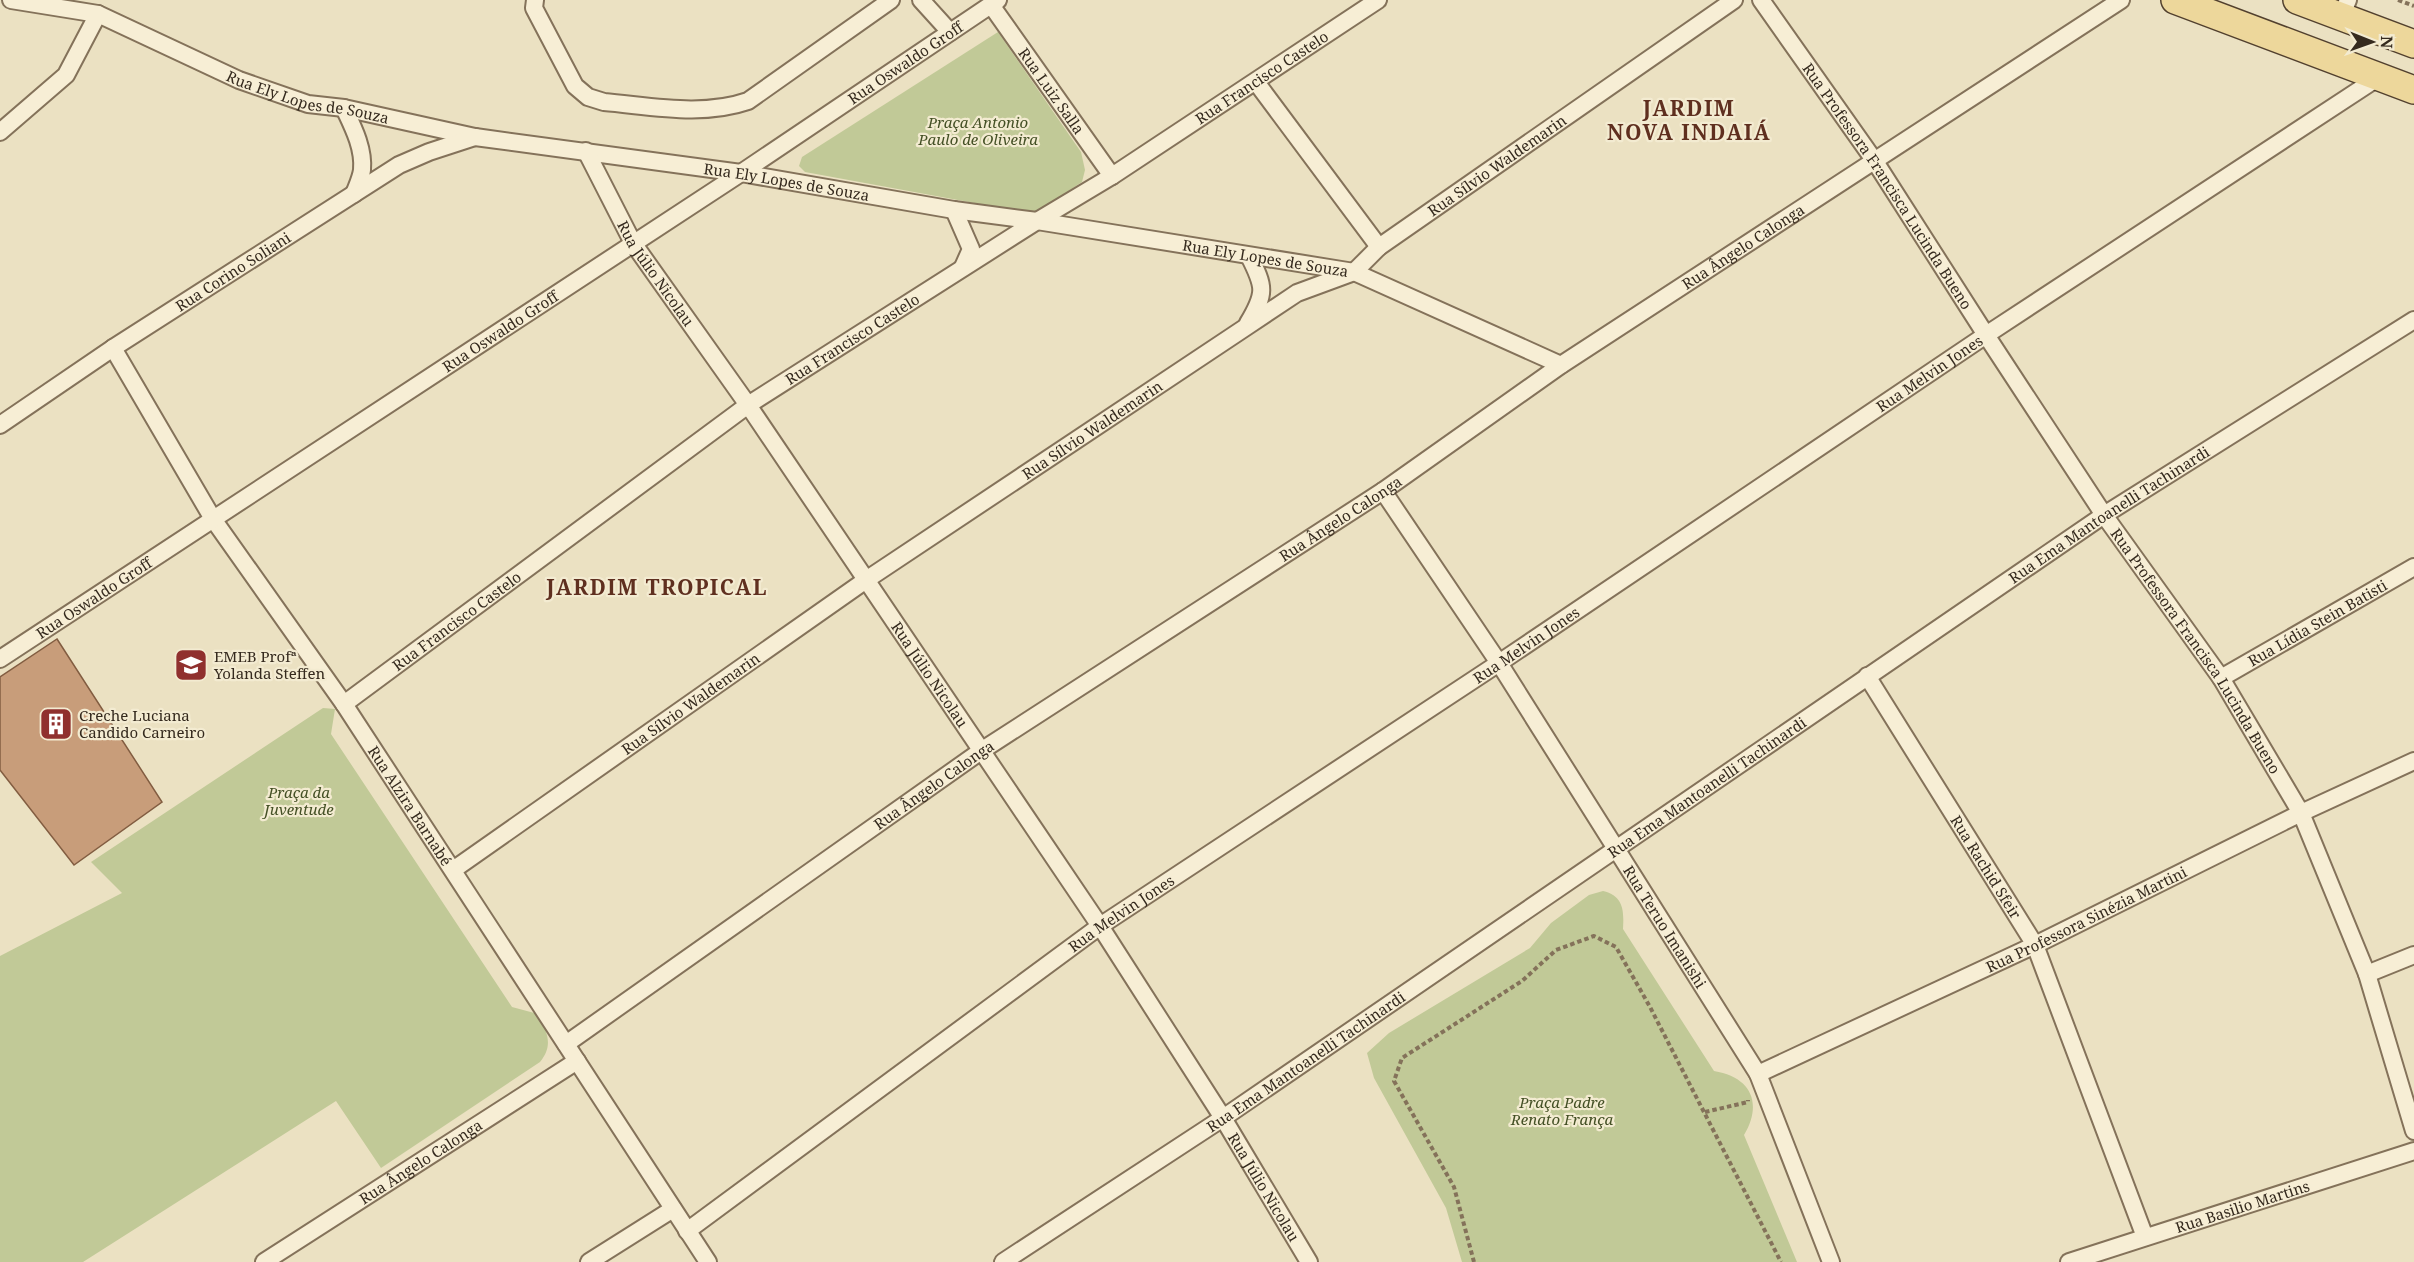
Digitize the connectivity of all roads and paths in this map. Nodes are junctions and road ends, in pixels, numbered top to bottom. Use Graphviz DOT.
graph roads {
  1 [pos="11,0"];
  2 [pos="535,0"];
  3 [pos="891,0"];
  4 [pos="921,0"];
  5 [pos="1378,0"];
  6 [pos="1734,0"];
  7 [pos="1761,0"];
  8 [pos="2121,0"];
  9 [pos="2175,0"];
  10 [pos="2297,0"];
  11 [pos="2398,0"];
  12 [pos="994,2"];
  13 [pos="2414,6"];
  14 [pos="2345,9"];
  15 [pos="98,14"];
  16 [pos="950,32"];
  17 [pos="2414,44"];
  18 [pos="2379,77"];
  19 [pos="1256,82"];
  20 [pos="2414,90"];
  21 [pos="344,108"];
  22 [pos="2,124"];
  23 [pos="476,137"];
  24 [pos="586,151"];
  25 [pos="1874,160"];
  26 [pos="741,173"];
  27 [pos="1112,176"];
  28 [pos="354,194"];
  29 [pos="954,210"];
  30 [pos="1037,220"];
  31 [pos="633,243"];
  32 [pos="1379,247"];
  33 [pos="1249,256"];
  34 [pos="963,267"];
  35 [pos="1354,272"];
  36 [pos="2414,320"];
  37 [pos="1246,327"];
  38 [pos="1986,335"];
  39 [pos="113,348"];
  40 [pos="1561,365"];
  41 [pos="748,405"];
  42 [pos="0,425"];
  43 [pos="1383,490"];
  44 [pos="2104,515"];
  45 [pos="213,519"];
  46 [pos="2414,567"];
  47 [pos="866,580"];
  48 [pos="0,659"];
  49 [pos="1499,663"];
  50 [pos="1867,676"];
  51 [pos="2221,678"];
  52 [pos="344,704"];
  53 [pos="981,751"];
  54 [pos="2414,761"];
  55 [pos="2301,813"];
  56 [pos="1617,849"];
  57 [pos="453,870"];
  58 [pos="1100,926"];
  59 [pos="2035,945"];
  60 [pos="2414,955"];
  61 [pos="2367,974"];
  62 [pos="566,1044"];
  63 [pos="577,1061"];
  64 [pos="1758,1074"];
  65 [pos="1704,1112"];
  66 [pos="1223,1118"];
  67 [pos="2414,1131"];
  68 [pos="2414,1151"];
  69 [pos="673,1209"];
  70 [pos="687,1231"];
  71 [pos="2145,1237"];
  72 [pos="264,1262"];
  73 [pos="589,1262"];
  74 [pos="708,1262"];
  75 [pos="1003,1262"];
  76 [pos="1309,1262"];
  77 [pos="1474,1262"];
  78 [pos="1781,1262"];
  79 [pos="1831,1262"];
  80 [pos="2068,1262"];
  1 -- 15 [label="street, Rua Ely Lopes de Souza"];
  2 -- 3 [label="street"];
  4 -- 16 [label="street"];
  5 -- 19 [label="street, Rua Francisco Castelo"];
  6 -- 32 [label="street, Rua Sílvio Waldemarin"];
  7 -- 25 [label="street, Rua Professora Francisca Lucinda Bueno"];
  8 -- 25 [label="street, Rua Ângelo Calonga"];
  9 -- 18 [label="main road"];
  10 -- 14 [label="main road"];
  11 -- 13 [label="path"];
  12 -- 16 [label="street, Rua Oswaldo Groff"];
  12 -- 27 [label="street, Rua Luiz Salla"];
  14 -- 17 [label="main road"];
  15 -- 21 [label="street, Rua Ely Lopes de Souza"];
  15 -- 22 [label="street"];
  16 -- 26 [label="street, Rua Oswaldo Groff"];
  18 -- 20 [label="main road"];
  18 -- 38 [label="street, Rua Melvin Jones"];
  19 -- 27 [label="street, Rua Francisco Castelo"];
  19 -- 32 [label="street"];
  21 -- 23 [label="street, Rua Ely Lopes de Souza"];
  21 -- 28 [label="street"];
  23 -- 24 [label="street, Rua Ely Lopes de Souza"];
  23 -- 28 [label="street, Rua Corino Soliani"];
  24 -- 26 [label="street, Rua Ely Lopes de Souza"];
  24 -- 31 [label="street, Rua Júlio Nicolau"];
  25 -- 38 [label="street, Rua Professora Francisca Lucinda Bueno"];
  25 -- 40 [label="street, Rua Ângelo Calonga"];
  26 -- 29 [label="street, Rua Ely Lopes de Souza"];
  26 -- 31 [label="street, Rua Oswaldo Groff"];
  27 -- 30 [label="street, Rua Francisco Castelo"];
  28 -- 39 [label="street, Rua Corino Soliani"];
  29 -- 30 [label="street, Rua Ely Lopes de Souza"];
  29 -- 34 [label="street"];
  30 -- 33 [label="street, Rua Ely Lopes de Souza"];
  30 -- 34 [label="street, Rua Francisco Castelo"];
  31 -- 41 [label="street, Rua Júlio Nicolau"];
  31 -- 45 [label="street, Rua Oswaldo Groff"];
  32 -- 35 [label="street, Rua Sílvio Waldemarin"];
  33 -- 35 [label="street, Rua Ely Lopes de Souza"];
  33 -- 37 [label="street"];
  34 -- 41 [label="street, Rua Francisco Castelo"];
  35 -- 37 [label="street, Rua Sílvio Waldemarin"];
  35 -- 40 [label="street, Rua Ely Lopes de Souza"];
  36 -- 44 [label="street, Rua Ema Mantoanelli Tachinardi"];
  37 -- 47 [label="street, Rua Sílvio Waldemarin"];
  38 -- 44 [label="street, Rua Professora Francisca Lucinda Bueno"];
  38 -- 49 [label="street, Rua Melvin Jones"];
  39 -- 42 [label="street, Rua Corino Soliani"];
  39 -- 45 [label="street, Rua Alzira Barnabé"];
  40 -- 43 [label="street, Rua Ângelo Calonga"];
  41 -- 47 [label="street, Rua Júlio Nicolau"];
  41 -- 52 [label="street, Rua Francisco Castelo"];
  43 -- 49 [label="street, Rua Teruo Imanishi"];
  43 -- 53 [label="street, Rua Ângelo Calonga"];
  44 -- 50 [label="street, Rua Ema Mantoanelli Tachinardi"];
  44 -- 51 [label="street, Rua Professora Francisca Lucinda Bueno"];
  45 -- 48 [label="street, Rua Oswaldo Groff"];
  45 -- 52 [label="street, Rua Alzira Barnabé"];
  46 -- 51 [label="street, Rua Lídia Stein Batisti"];
  47 -- 53 [label="street, Rua Júlio Nicolau"];
  47 -- 57 [label="street, Rua Sílvio Waldemarin"];
  49 -- 56 [label="street, Rua Teruo Imanishi"];
  49 -- 58 [label="street, Rua Melvin Jones"];
  50 -- 56 [label="street, Rua Ema Mantoanelli Tachinardi"];
  50 -- 59 [label="street, Rua Rachid Sfeir"];
  51 -- 55 [label="street, Rua Professora Francisca Lucinda Bueno"];
  52 -- 57 [label="street, Rua Alzira Barnabé"];
  53 -- 58 [label="street, Rua Júlio Nicolau"];
  53 -- 62 [label="street, Rua Ângelo Calonga"];
  54 -- 55 [label="street, Rua Professora Sinézia Martini"];
  55 -- 59 [label="street, Rua Professora Sinézia Martini"];
  55 -- 61 [label="street, Rua Professora Francisca Lucinda Bueno"];
  56 -- 64 [label="street, Rua Teruo Imanishi"];
  56 -- 66 [label="street, Rua Ema Mantoanelli Tachinardi"];
  57 -- 62 [label="street, Rua Alzira Barnabé"];
  58 -- 66 [label="street, Rua Júlio Nicolau"];
  58 -- 70 [label="street, Rua Melvin Jones"];
  59 -- 64 [label="street, Rua Professora Sinézia Martini"];
  59 -- 71 [label="street, Rua Rachid Sfeir"];
  60 -- 61 [label="street"];
  61 -- 67 [label="street, Rua Professora Francisca Lucinda Bueno"];
  62 -- 63 [label="street, Rua Alzira Barnabé"];
  63 -- 69 [label="street, Rua Alzira Barnabé"];
  63 -- 72 [label="street, Rua Ângelo Calonga"];
  64 -- 65 [label="path"];
  64 -- 79 [label="street, Rua Teruo Imanishi"];
  65 -- 77 [label="path"];
  65 -- 78 [label="path"];
  66 -- 75 [label="street, Rua Ema Mantoanelli Tachinardi"];
  66 -- 76 [label="street, Rua Júlio Nicolau"];
  68 -- 71 [label="street, Rua Basilio Martins"];
  69 -- 70 [label="street, Rua Alzira Barnabé"];
  69 -- 73 [label="street"];
  70 -- 74 [label="street, Rua Alzira Barnabé"];
  71 -- 80 [label="street, Rua Basilio Martins"];
}
